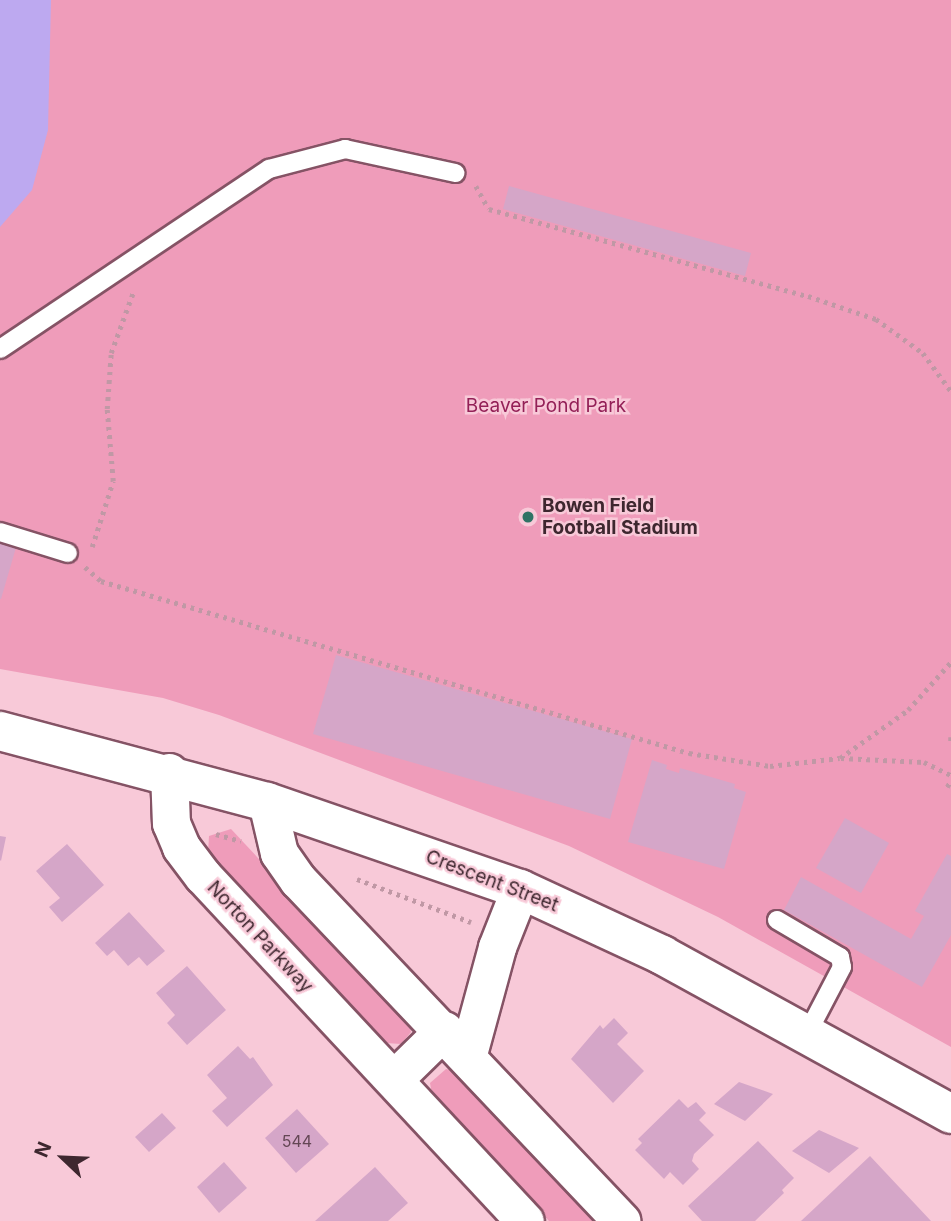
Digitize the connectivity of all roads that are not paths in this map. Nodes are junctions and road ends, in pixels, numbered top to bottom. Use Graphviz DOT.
graph roads {
  1 [pos="455,173"];
  2 [pos="0,349"];
  3 [pos="0,531"];
  4 [pos="68,553"];
  5 [pos="0,732"];
  6 [pos="169,772"];
  7 [pos="267,802"];
  8 [pos="520,889"];
  9 [pos="777,920"];
  10 [pos="808,1032"];
  11 [pos="456,1042"];
  12 [pos="394,1080"];
  13 [pos="951,1114"];
  14 [pos="525,1221"];
  15 [pos="622,1221"];
  1 -- 2 [label="lane"];
  3 -- 4 [label="lane"];
  5 -- 6 [label="street, Crescent Street"];
  6 -- 7 [label="street, Crescent Street"];
  6 -- 12 [label="street, Norton Parkway"];
  7 -- 8 [label="street, Crescent Street"];
  7 -- 11 [label="street"];
  8 -- 10 [label="street, Crescent Street"];
  8 -- 11 [label="street"];
  9 -- 10 [label="lane"];
  10 -- 13 [label="street, Crescent Street"];
  11 -- 12 [label="street"];
  11 -- 15 [label="street"];
  12 -- 14 [label="street, Norton Parkway"];
}
